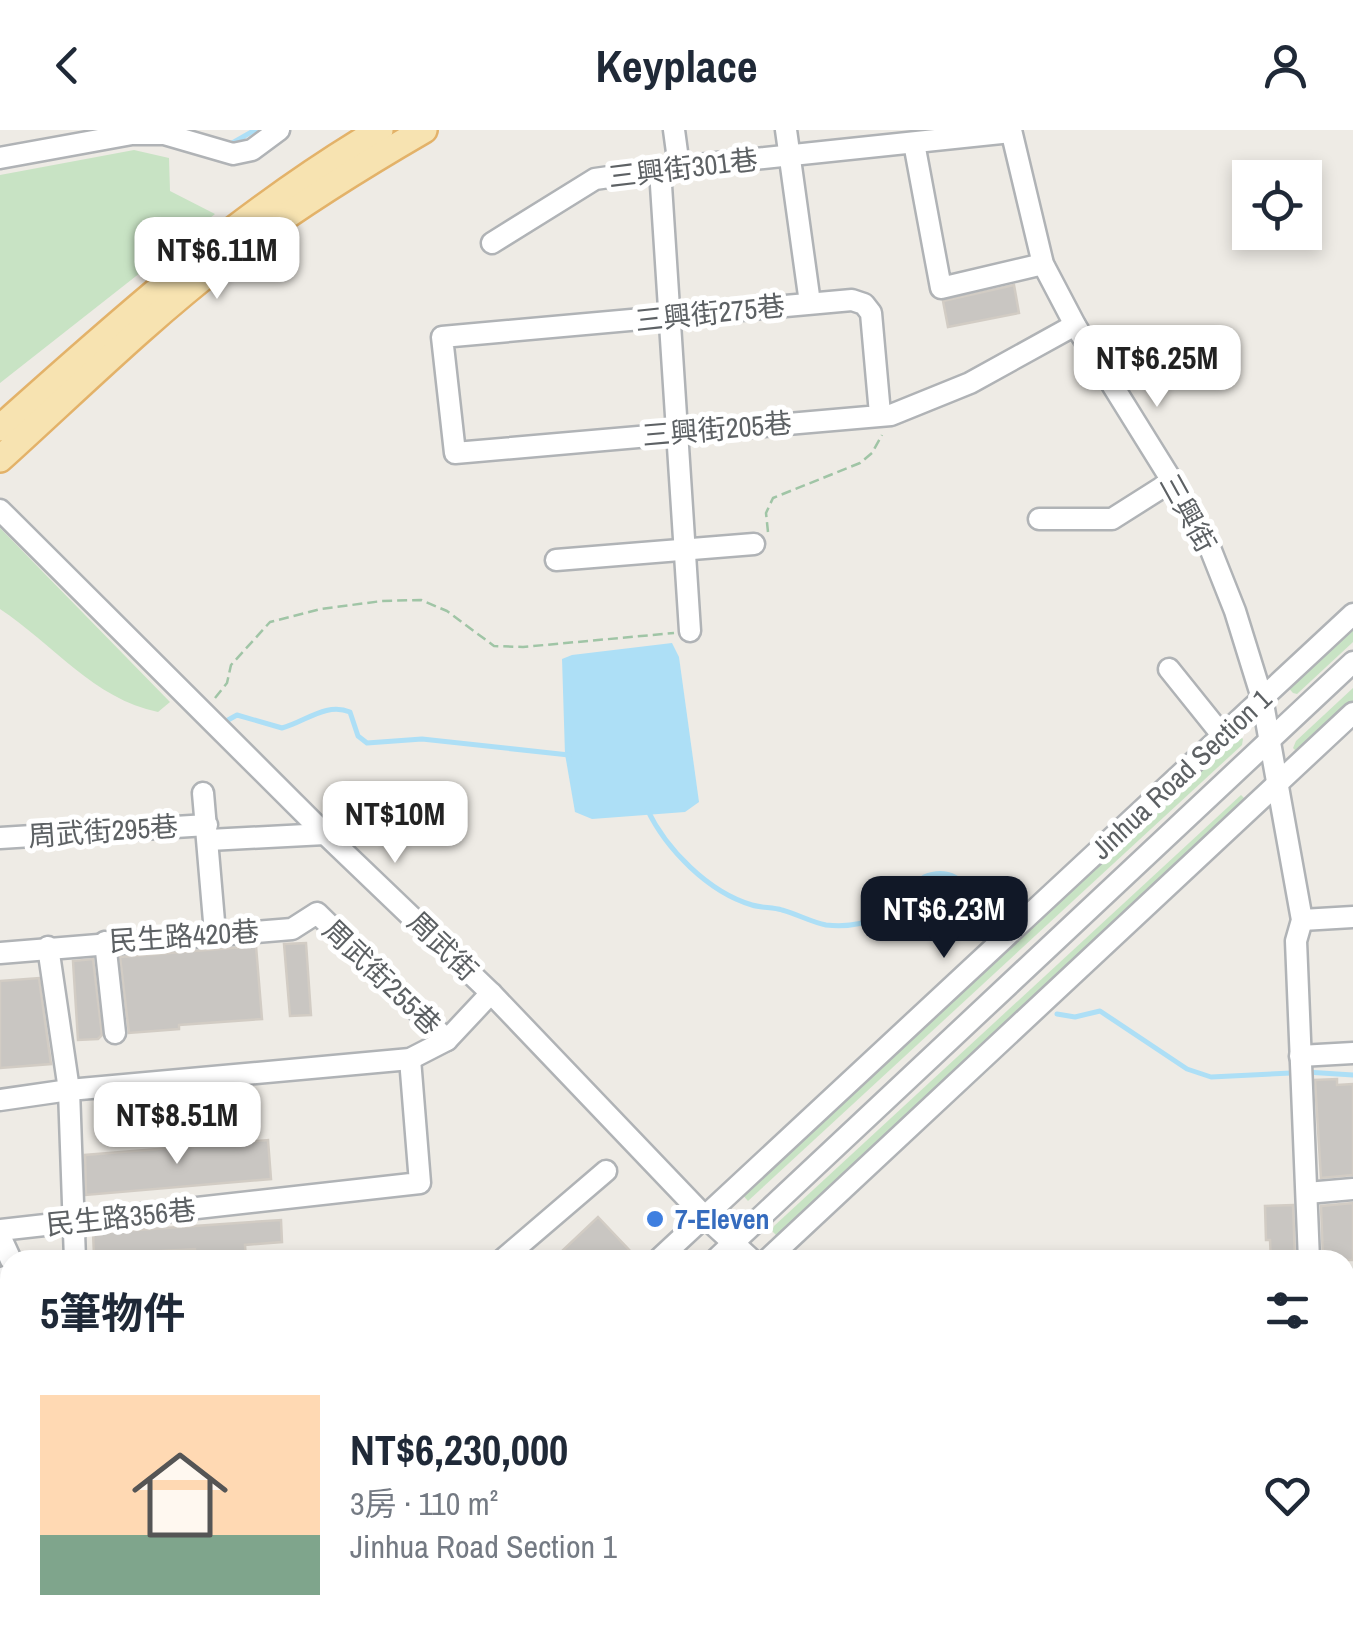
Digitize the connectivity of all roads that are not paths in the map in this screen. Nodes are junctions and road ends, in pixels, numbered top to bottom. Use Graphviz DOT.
graph roads {
  1 [pos="279,130"];
  2 [pos="424,130"];
  3 [pos="674,130"];
  4 [pos="786,130"];
  5 [pos="1011,131"];
  6 [pos="362,141"];
  7 [pos="914,143"];
  8 [pos="789,155"];
  9 [pos="0,158"];
  10 [pos="670,169"];
  11 [pos="492,244"];
  12 [pos="1043,264"];
  13 [pos="810,303"];
  14 [pos="668,318"];
  15 [pos="1074,325"];
  16 [pos="442,337"];
  17 [pos="886,414"];
  18 [pos="0,428"];
  19 [pos="676,432"];
  20 [pos="0,458"];
  21 [pos="1172,481"];
  22 [pos="0,510"];
  23 [pos="1040,519"];
  24 [pos="754,544"];
  25 [pos="684,550"];
  26 [pos="556,560"];
  27 [pos="1353,614"];
  28 [pos="690,631"];
  29 [pos="1353,662"];
  30 [pos="1169,669"];
  31 [pos="1262,698"];
  32 [pos="1353,714"];
  33 [pos="1222,735"];
  34 [pos="1269,743"];
  35 [pos="1278,785"];
  36 [pos="204,793"];
  37 [pos="208,832"];
  38 [pos="326,834"];
  39 [pos="0,838"];
  40 [pos="317,913"];
  41 [pos="1353,917"];
  42 [pos="1302,920"];
  43 [pos="215,933"];
  44 [pos="105,942"];
  45 [pos="48,947"];
  46 [pos="0,953"];
  47 [pos="491,993"];
  48 [pos="115,1033"];
  49 [pos="447,1040"];
  50 [pos="1353,1053"];
  51 [pos="1300,1056"];
  52 [pos="410,1059"];
  53 [pos="69,1090"];
  54 [pos="0,1100"];
  55 [pos="606,1170"];
  56 [pos="1353,1190"];
  57 [pos="1307,1194"];
  58 [pos="706,1218"];
  59 [pos="72,1222"];
  60 [pos="0,1233"];
  61 [pos="735,1242"];
  62 [pos="74,1250"];
  63 [pos="514,1250"];
  64 [pos="669,1250"];
  65 [pos="726,1250"];
  66 [pos="743,1250"];
  67 [pos="778,1250"];
  68 [pos="1309,1250"];
  1 -- 9 [label="street"];
  2 -- 6 [label="main road"];
  3 -- 10 [label="street"];
  4 -- 8 [label="street"];
  5 -- 7 [label="street, 三興街301巷"];
  5 -- 12 [label="street, 三興街"];
  6 -- 18 [label="main road"];
  6 -- 20 [label="main road"];
  7 -- 8 [label="street, 三興街301巷"];
  7 -- 12 [label="street"];
  8 -- 10 [label="street, 三興街301巷"];
  8 -- 13 [label="street"];
  10 -- 11 [label="street, 三興街301巷"];
  10 -- 14 [label="street"];
  12 -- 15 [label="street, 三興街"];
  13 -- 14 [label="street, 三興街275巷"];
  13 -- 17 [label="street, 三興街275巷"];
  14 -- 16 [label="street, 三興街275巷"];
  14 -- 19 [label="street"];
  15 -- 17 [label="street, 三興街205巷"];
  15 -- 21 [label="street, 三興街"];
  16 -- 19 [label="street, 三興街205巷"];
  17 -- 19 [label="street, 三興街205巷"];
  19 -- 25 [label="street"];
  21 -- 23 [label="street"];
  21 -- 31 [label="street, 三興街"];
  22 -- 38 [label="street, 周武街"];
  24 -- 25 [label="street"];
  25 -- 26 [label="street"];
  25 -- 28 [label="street"];
  27 -- 31 [label="street, Jinhua Road Section 1"];
  29 -- 34 [label="street, Jinhua Road Section 1"];
  30 -- 33 [label="street"];
  31 -- 33 [label="street, Jinhua Road Section 1"];
  31 -- 34 [label="street, 三興街"];
  32 -- 35 [label="street"];
  33 -- 58 [label="street, Jinhua Road Section 1"];
  34 -- 35 [label="street, 三興街"];
  34 -- 61 [label="street, Jinhua Road Section 1"];
  35 -- 42 [label="street, 三興街"];
  35 -- 67 [label="street"];
  36 -- 37 [label="street"];
  37 -- 38 [label="street, 周武街295巷"];
  37 -- 39 [label="street, 周武街295巷"];
  37 -- 43 [label="street"];
  38 -- 47 [label="street, 周武街"];
  40 -- 43 [label="street, 民生路420巷"];
  40 -- 49 [label="street, 周武街255巷"];
  41 -- 42 [label="street"];
  42 -- 51 [label="street, 三興街"];
  43 -- 44 [label="street, 民生路420巷"];
  44 -- 45 [label="street, 民生路420巷"];
  44 -- 48 [label="street"];
  45 -- 46 [label="street, 民生路420巷"];
  45 -- 53 [label="street"];
  47 -- 49 [label="street, 周武街255巷"];
  47 -- 58 [label="street, 周武街"];
  49 -- 52 [label="street, 周武街255巷"];
  50 -- 51 [label="street"];
  51 -- 57 [label="street, 三興街"];
  52 -- 53 [label="street"];
  52 -- 59 [label="street, 民生路356巷"];
  53 -- 54 [label="street"];
  53 -- 59 [label="street"];
  55 -- 63 [label="street"];
  56 -- 57 [label="street"];
  57 -- 68 [label="street, 三興街"];
  58 -- 61 [label="street, 周武街"];
  58 -- 64 [label="street, Jinhua Road Section 1"];
  59 -- 60 [label="street, 民生路356巷"];
  59 -- 62 [label="street"];
  61 -- 65 [label="street, Jinhua Road Section 1"];
  61 -- 66 [label="street, 周武街"];
}
